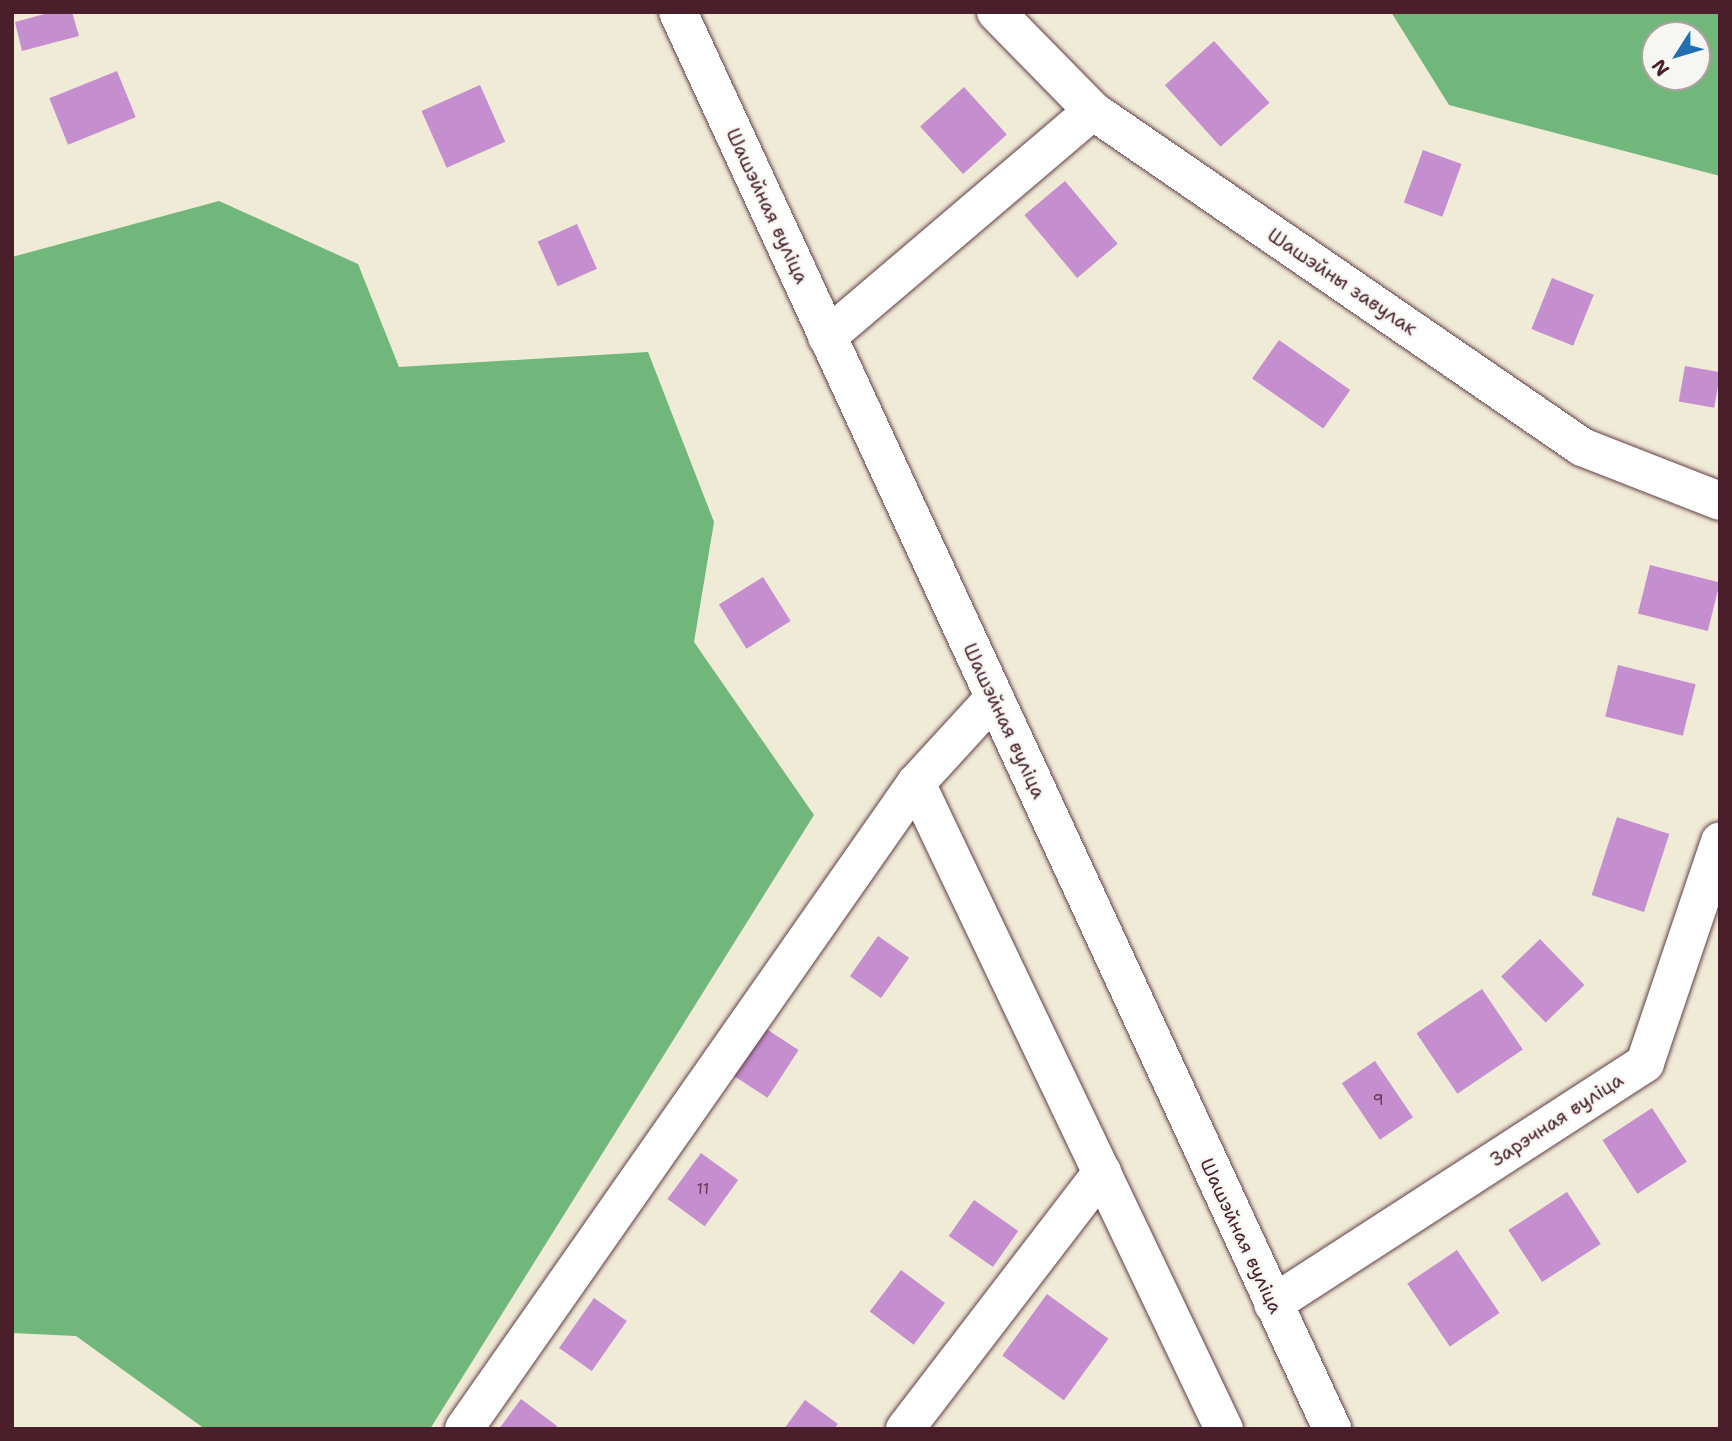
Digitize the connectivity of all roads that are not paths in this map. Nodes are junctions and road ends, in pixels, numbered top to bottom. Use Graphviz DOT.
graph roads {
  1 [pos="678,12"];
  2 [pos="996,12"];
  3 [pos="1093,111"];
  4 [pos="828,337"];
  5 [pos="1720,501"];
  6 [pos="993,698"];
  7 [pos="916,783"];
  8 [pos="1720,841"];
  9 [pos="1102,1172"];
  10 [pos="1273,1304"];
  11 [pos="464,1429"];
  12 [pos="905,1429"];
  13 [pos="1224,1429"];
  14 [pos="1332,1429"];
  1 -- 4 [label="main road, Шашэйная вуліца"];
  2 -- 3 [label="main road, Шашэйны завулак"];
  3 -- 4 [label="main road"];
  3 -- 5 [label="main road, Шашэйны завулак"];
  4 -- 6 [label="main road, Шашэйная вуліца"];
  6 -- 7 [label="main road"];
  6 -- 10 [label="main road, Шашэйная вуліца"];
  7 -- 9 [label="main road"];
  7 -- 11 [label="main road"];
  8 -- 10 [label="main road, Зарэчная вуліца"];
  9 -- 12 [label="main road"];
  9 -- 13 [label="main road"];
  10 -- 14 [label="main road, Шашэйная вуліца"];
}
